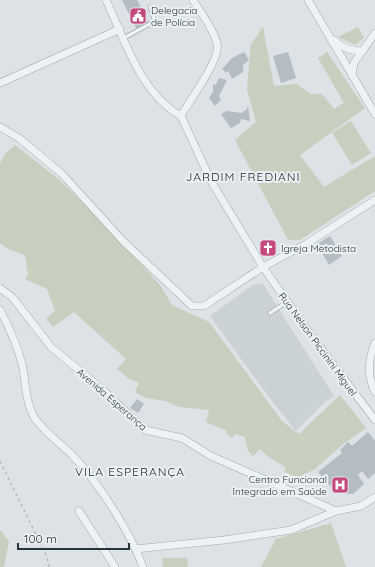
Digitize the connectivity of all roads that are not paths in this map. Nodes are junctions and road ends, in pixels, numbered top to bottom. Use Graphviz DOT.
graph roads {
  1 [pos="106,0"];
  2 [pos="193,0"];
  3 [pos="308,0"];
  4 [pos="150,7"];
  5 [pos="120,29"];
  6 [pos="375,33"];
  7 [pos="329,36"];
  8 [pos="124,38"];
  9 [pos="361,51"];
  10 [pos="352,76"];
  11 [pos="0,83"];
  12 [pos="375,114"];
  13 [pos="181,116"];
  14 [pos="0,127"];
  15 [pos="375,200"];
  16 [pos="263,267"];
  17 [pos="0,288"];
  18 [pos="287,302"];
  19 [pos="0,310"];
  20 [pos="270,313"];
  21 [pos="375,343"];
  22 [pos="372,373"];
  23 [pos="375,392"];
  24 [pos="375,420"];
  25 [pos="375,497"];
  26 [pos="79,511"];
  27 [pos="336,511"];
  28 [pos="135,549"];
  29 [pos="115,567"];
  30 [pos="143,567"];
  1 -- 5 [label="street"];
  2 -- 13 [label="street"];
  3 -- 7 [label="street"];
  4 -- 8 [label="lane"];
  5 -- 8 [label="street"];
  5 -- 11 [label="street"];
  6 -- 9 [label="street"];
  7 -- 9 [label="street"];
  7 -- 10 [label="street"];
  8 -- 13 [label="street"];
  9 -- 10 [label="street"];
  10 -- 12 [label="street"];
  13 -- 16 [label="street, Rua Nelson Piccinini Miguel"];
  14 -- 16 [label="street"];
  15 -- 16 [label="street"];
  16 -- 18 [label="street, Rua Nelson Piccinini Miguel"];
  17 -- 27 [label="street, Avenida Esperança"];
  18 -- 20 [label="lane"];
  18 -- 24 [label="street, Rua Nelson Piccinini Miguel"];
  19 -- 28 [label="street"];
  21 -- 22 [label="street"];
  22 -- 23 [label="street"];
  25 -- 27 [label="street"];
  26 -- 29 [label="street"];
  27 -- 28 [label="street"];
  28 -- 30 [label="street"];
}
